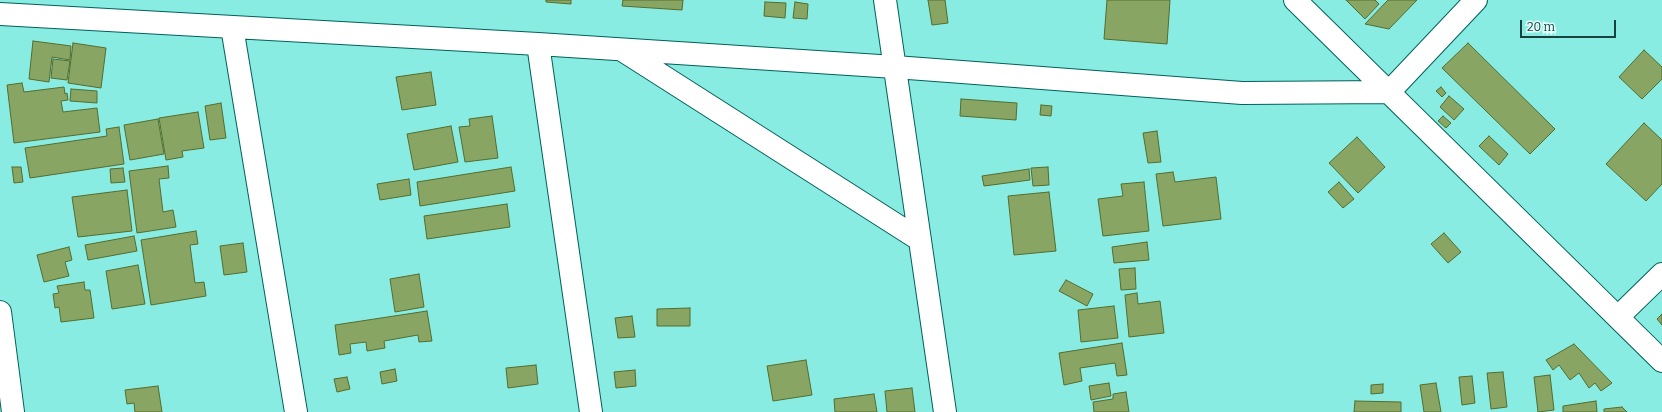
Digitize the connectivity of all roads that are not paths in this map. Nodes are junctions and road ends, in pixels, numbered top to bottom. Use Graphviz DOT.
graph roads {
  1 [pos="885,0"];
  2 [pos="1295,0"];
  3 [pos="1476,0"];
  4 [pos="0,14"];
  5 [pos="232,27"];
  6 [pos="538,44"];
  7 [pos="619,48"];
  8 [pos="895,67"];
  9 [pos="1389,92"];
  10 [pos="920,240"];
  11 [pos="1662,274"];
  12 [pos="0,312"];
  13 [pos="1618,317"];
  14 [pos="1662,361"];
  15 [pos="13,412"];
  16 [pos="296,412"];
  17 [pos="591,412"];
  18 [pos="945,412"];
  1 -- 8 [label="street"];
  2 -- 9 [label="street"];
  3 -- 9 [label="street"];
  4 -- 5 [label="street"];
  5 -- 6 [label="street"];
  5 -- 16 [label="street"];
  6 -- 7 [label="street"];
  6 -- 17 [label="street"];
  7 -- 8 [label="street"];
  7 -- 10 [label="street"];
  8 -- 9 [label="street"];
  8 -- 10 [label="street"];
  9 -- 13 [label="street"];
  10 -- 18 [label="street"];
  11 -- 13 [label="street"];
  12 -- 15 [label="street"];
  13 -- 14 [label="street"];
}
